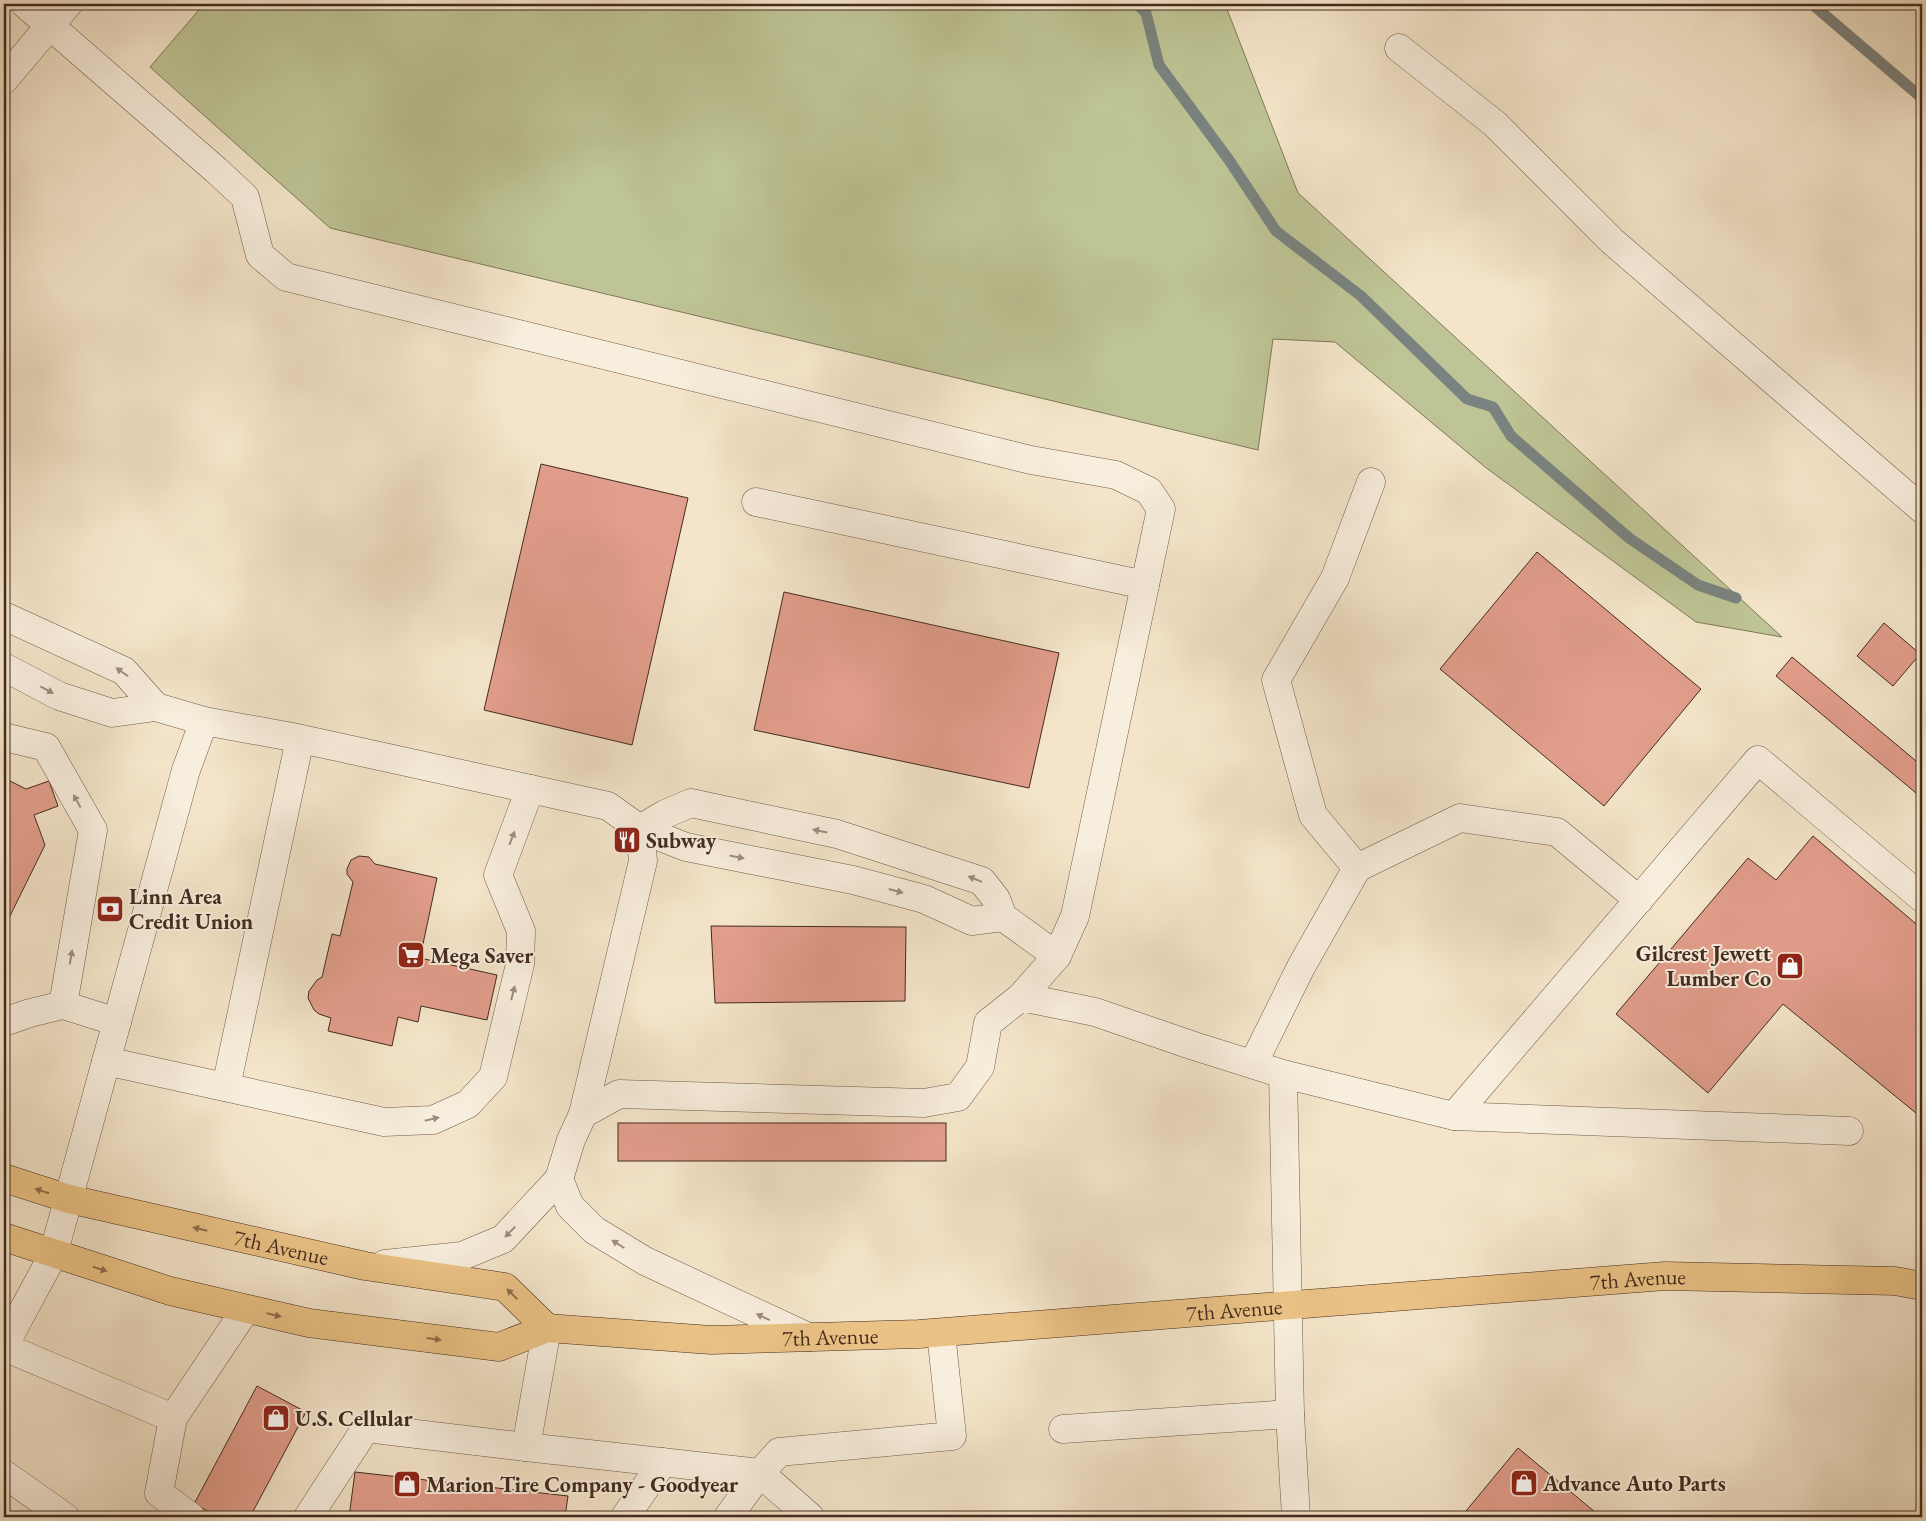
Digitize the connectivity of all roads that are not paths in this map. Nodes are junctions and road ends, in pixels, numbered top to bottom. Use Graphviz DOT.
graph roads {
  1 [pos="25,4"];
  2 [pos="68,4"];
  3 [pos="50,25"];
  4 [pos="1399,48"];
  5 [pos="4,80"];
  6 [pos="1371,482"];
  7 [pos="756,502"];
  8 [pos="1922,509"];
  9 [pos="1145,585"];
  10 [pos="4,616"];
  11 [pos="4,667"];
  12 [pos="156,707"];
  13 [pos="204,721"];
  14 [pos="4,737"];
  15 [pos="300,738"];
  16 [pos="530,789"];
  17 [pos="640,829"];
  18 [pos="1357,868"];
  19 [pos="1922,898"];
  20 [pos="1639,900"];
  21 [pos="1003,917"];
  22 [pos="1057,956"];
  23 [pos="1020,998"];
  24 [pos="63,1005"];
  25 [pos="4,1022"];
  26 [pos="117,1022"];
  27 [pos="106,1061"];
  28 [pos="1253,1064"];
  29 [pos="1283,1074"];
  30 [pos="226,1087"];
  31 [pos="583,1114"];
  32 [pos="1454,1116"];
  33 [pos="1849,1131"];
  34 [pos="4,1178"];
  35 [pos="559,1179"];
  36 [pos="69,1199"];
  37 [pos="4,1237"];
  38 [pos="53,1255"];
  39 [pos="365,1266"];
  40 [pos="1922,1286"];
  41 [pos="1288,1306"];
  42 [pos="246,1308"];
  43 [pos="547,1328"];
  44 [pos="941,1332"];
  45 [pos="808,1337"];
  46 [pos="4,1347"];
  47 [pos="1290,1414"];
  48 [pos="173,1418"];
  49 [pos="1063,1429"];
  50 [pos="526,1446"];
  51 [pos="663,1462"];
  52 [pos="760,1473"];
  53 [pos="4,1474"];
  54 [pos="66,1517"];
  55 [pos="191,1517"];
  56 [pos="308,1517"];
  57 [pos="625,1517"];
  58 [pos="728,1517"];
  59 [pos="810,1517"];
  60 [pos="1296,1517"];
  1 -- 3 [label="street"];
  2 -- 3 [label="street"];
  3 -- 5 [label="street"];
  3 -- 9 [label="street"];
  4 -- 8 [label="street"];
  6 -- 18 [label="street"];
  7 -- 9 [label="street"];
  9 -- 22 [label="street"];
  12 -- 10 [label="street, one-way"];
  11 -- 12 [label="street, one-way"];
  12 -- 13 [label="street"];
  13 -- 15 [label="street"];
  13 -- 26 [label="street"];
  24 -- 14 [label="street, one-way"];
  15 -- 16 [label="street"];
  15 -- 30 [label="street"];
  16 -- 17 [label="street"];
  30 -- 16 [label="street, one-way"];
  17 -- 21 [label="street, one-way"];
  21 -- 17 [label="street, one-way"];
  17 -- 31 [label="street"];
  18 -- 20 [label="street"];
  18 -- 28 [label="street"];
  19 -- 20 [label="street"];
  20 -- 32 [label="street"];
  21 -- 22 [label="street"];
  22 -- 23 [label="street"];
  23 -- 28 [label="street"];
  23 -- 31 [label="street"];
  24 -- 25 [label="street"];
  24 -- 26 [label="street"];
  26 -- 27 [label="street"];
  27 -- 30 [label="street"];
  27 -- 36 [label="street"];
  28 -- 29 [label="street"];
  29 -- 32 [label="street"];
  29 -- 41 [label="street"];
  31 -- 35 [label="street"];
  32 -- 33 [label="street"];
  36 -- 34 [label="main road, 7th Avenue, one-way"];
  35 -- 39 [label="street, one-way"];
  45 -- 35 [label="street, one-way"];
  36 -- 38 [label="street"];
  39 -- 36 [label="main road, 7th Avenue, one-way"];
  37 -- 38 [label="main road, 7th Avenue"];
  38 -- 42 [label="main road, 7th Avenue, one-way"];
  38 -- 46 [label="street"];
  43 -- 39 [label="main road, 7th Avenue, one-way"];
  40 -- 41 [label="main road, 7th Avenue"];
  41 -- 44 [label="main road, 7th Avenue"];
  41 -- 47 [label="street"];
  42 -- 43 [label="main road, 7th Avenue, one-way"];
  42 -- 48 [label="street"];
  43 -- 45 [label="main road, 7th Avenue"];
  43 -- 50 [label="street"];
  44 -- 45 [label="main road, 7th Avenue"];
  44 -- 52 [label="street"];
  46 -- 48 [label="street"];
  47 -- 49 [label="street"];
  47 -- 60 [label="street"];
  48 -- 55 [label="street"];
  50 -- 51 [label="street"];
  50 -- 56 [label="street"];
  51 -- 52 [label="street"];
  51 -- 57 [label="street"];
  52 -- 58 [label="street"];
  52 -- 59 [label="street"];
  53 -- 54 [label="street"];
}
